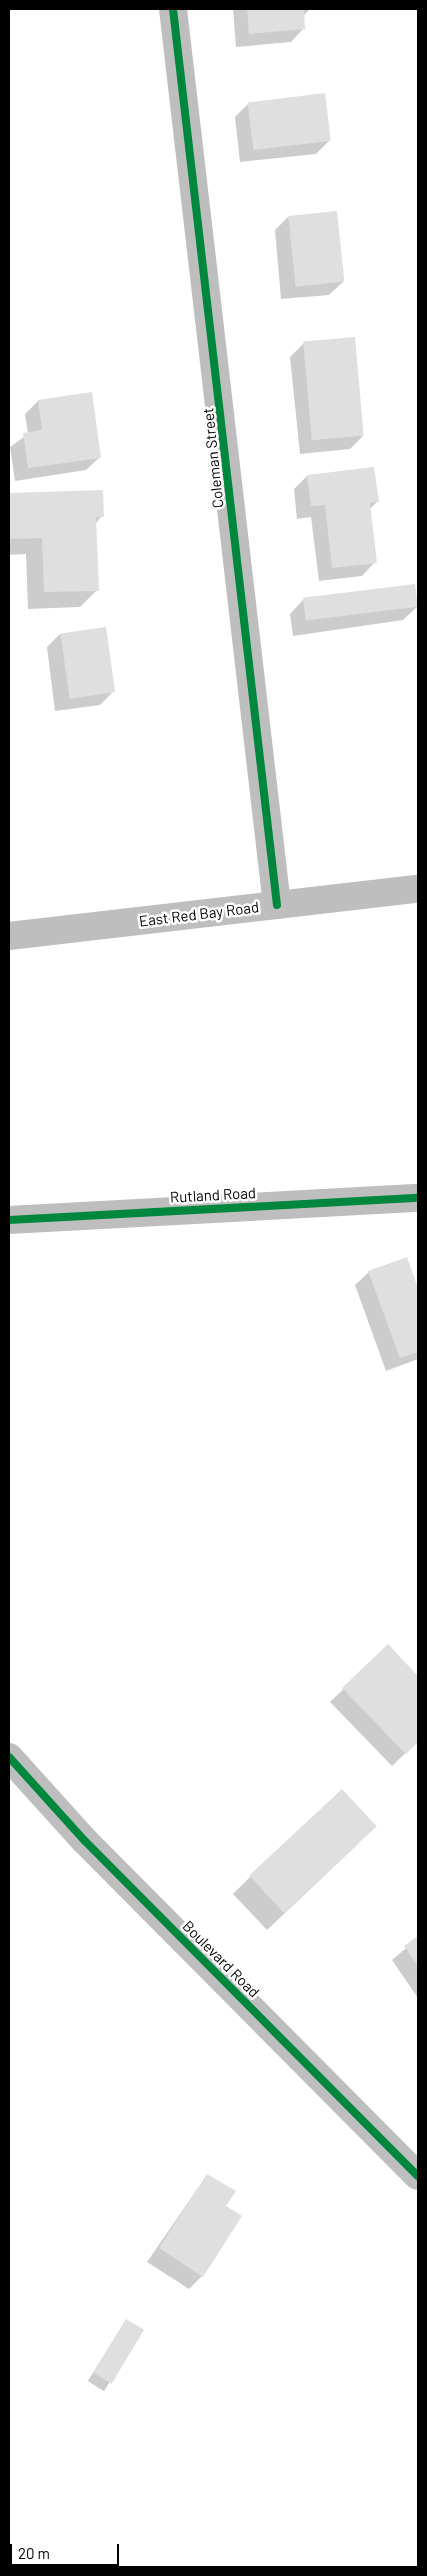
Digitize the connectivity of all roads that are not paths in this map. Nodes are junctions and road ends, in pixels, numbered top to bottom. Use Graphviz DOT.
graph roads {
  1 [pos="173,9"];
  2 [pos="418,889"];
  3 [pos="277,905"];
  4 [pos="9,936"];
  5 [pos="418,1198"];
  6 [pos="9,1220"];
  7 [pos="9,1757"];
  8 [pos="418,2176"];
  1 -- 3 [label="street, Coleman Street"];
  2 -- 3 [label="street, East Red Bay Road"];
  3 -- 4 [label="street, East Red Bay Road"];
  5 -- 6 [label="street, Rutland Road"];
  7 -- 8 [label="street, Boulevard Road"];
}
